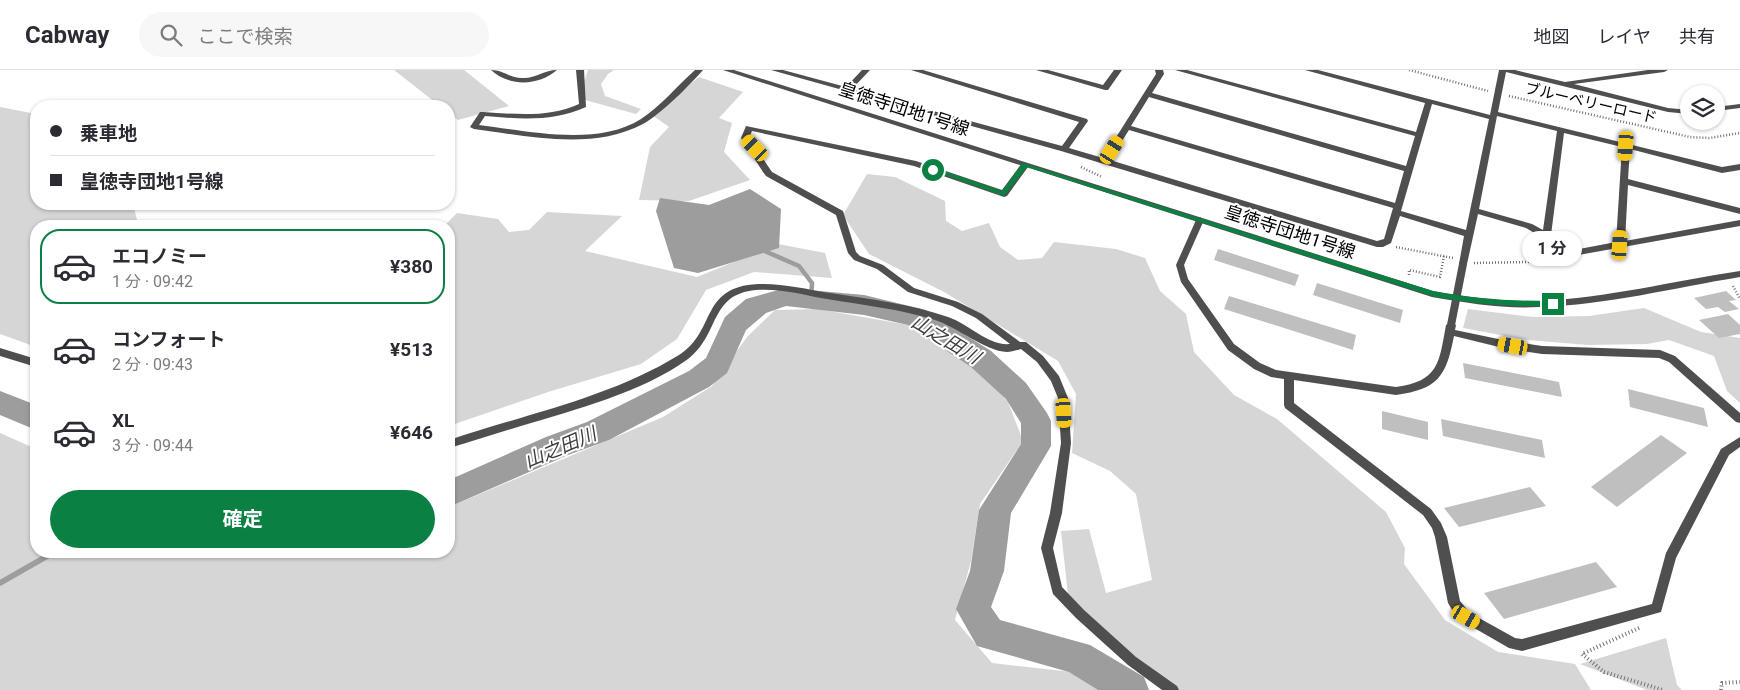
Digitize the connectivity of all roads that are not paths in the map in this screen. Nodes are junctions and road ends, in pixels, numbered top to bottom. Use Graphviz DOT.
graph roads {
  1 [pos="495,70"];
  2 [pos="553,70"];
  3 [pos="580,70"];
  4 [pos="699,70"];
  5 [pos="727,70"];
  6 [pos="775,70"];
  7 [pos="866,70"];
  8 [pos="915,70"];
  9 [pos="1040,70"];
  10 [pos="1118,70"];
  11 [pos="1159,70"];
  12 [pos="1179,70"];
  13 [pos="1309,70"];
  14 [pos="1504,70"];
  15 [pos="1664,70"];
  16 [pos="1208,74"];
  17 [pos="1562,84"];
  18 [pos="846,90"];
  19 [pos="1147,94"];
  20 [pos="1429,101"];
  21 [pos="1740,106"];
  22 [pos="1725,108"];
  23 [pos="1680,111"];
  24 [pos="1494,116"];
  25 [pos="1127,127"];
  26 [pos="1561,130"];
  27 [pos="1419,135"];
  28 [pos="1626,146"];
  29 [pos="1064,149"];
  30 [pos="1105,161"];
  31 [pos="1025,165"];
  32 [pos="1740,167"];
  33 [pos="1409,170"];
  34 [pos="1624,181"];
  35 [pos="1397,210"];
  36 [pos="1474,210"];
  37 [pos="1740,211"];
  38 [pos="1200,220"];
  39 [pos="1740,223"];
  40 [pos="1469,234"];
  41 [pos="1546,237"];
  42 [pos="1620,245"];
  43 [pos="1740,274"];
  44 [pos="1450,329"];
  45 [pos="1019,346"];
  46 [pos="0,352"];
  47 [pos="30,361"];
  48 [pos="1289,377"];
  49 [pos="1740,419"];
  50 [pos="1740,441"];
  51 [pos="455,442"];
  52 [pos="1173,690"];
  1 -- 2 [label="street"];
  3 -- 4 [label="street"];
  5 -- 31 [label="street, 皇徳寺団地1号線"];
  6 -- 18 [label="street"];
  7 -- 18 [label="street"];
  8 -- 29 [label="street"];
  9 -- 10 [label="street"];
  11 -- 19 [label="street"];
  12 -- 16 [label="street"];
  13 -- 20 [label="street"];
  14 -- 17 [label="street"];
  14 -- 24 [label="street"];
  15 -- 17 [label="street"];
  16 -- 27 [label="street"];
  17 -- 23 [label="street"];
  18 -- 29 [label="street"];
  19 -- 25 [label="street"];
  19 -- 33 [label="street"];
  20 -- 24 [label="street"];
  20 -- 27 [label="street"];
  21 -- 22 [label="street"];
  24 -- 26 [label="street"];
  24 -- 36 [label="street"];
  25 -- 30 [label="street"];
  25 -- 35 [label="street"];
  26 -- 28 [label="street"];
  26 -- 41 [label="street"];
  27 -- 33 [label="street"];
  28 -- 32 [label="street"];
  28 -- 34 [label="street"];
  29 -- 30 [label="street"];
  30 -- 35 [label="street"];
  31 -- 38 [label="street, 皇徳寺団地1号線"];
  31 -- 45 [label="street"];
  33 -- 35 [label="street"];
  34 -- 37 [label="street"];
  34 -- 42 [label="street"];
  35 -- 40 [label="street"];
  36 -- 40 [label="street"];
  36 -- 41 [label="street"];
  38 -- 43 [label="street, 皇徳寺団地1号線"];
  38 -- 48 [label="street"];
  39 -- 42 [label="street"];
  40 -- 44 [label="street, bridge"];
  41 -- 42 [label="street"];
  44 -- 48 [label="street"];
  44 -- 49 [label="street"];
  45 -- 51 [label="street"];
  45 -- 52 [label="street"];
  46 -- 47 [label="street"];
  48 -- 50 [label="street"];
}
